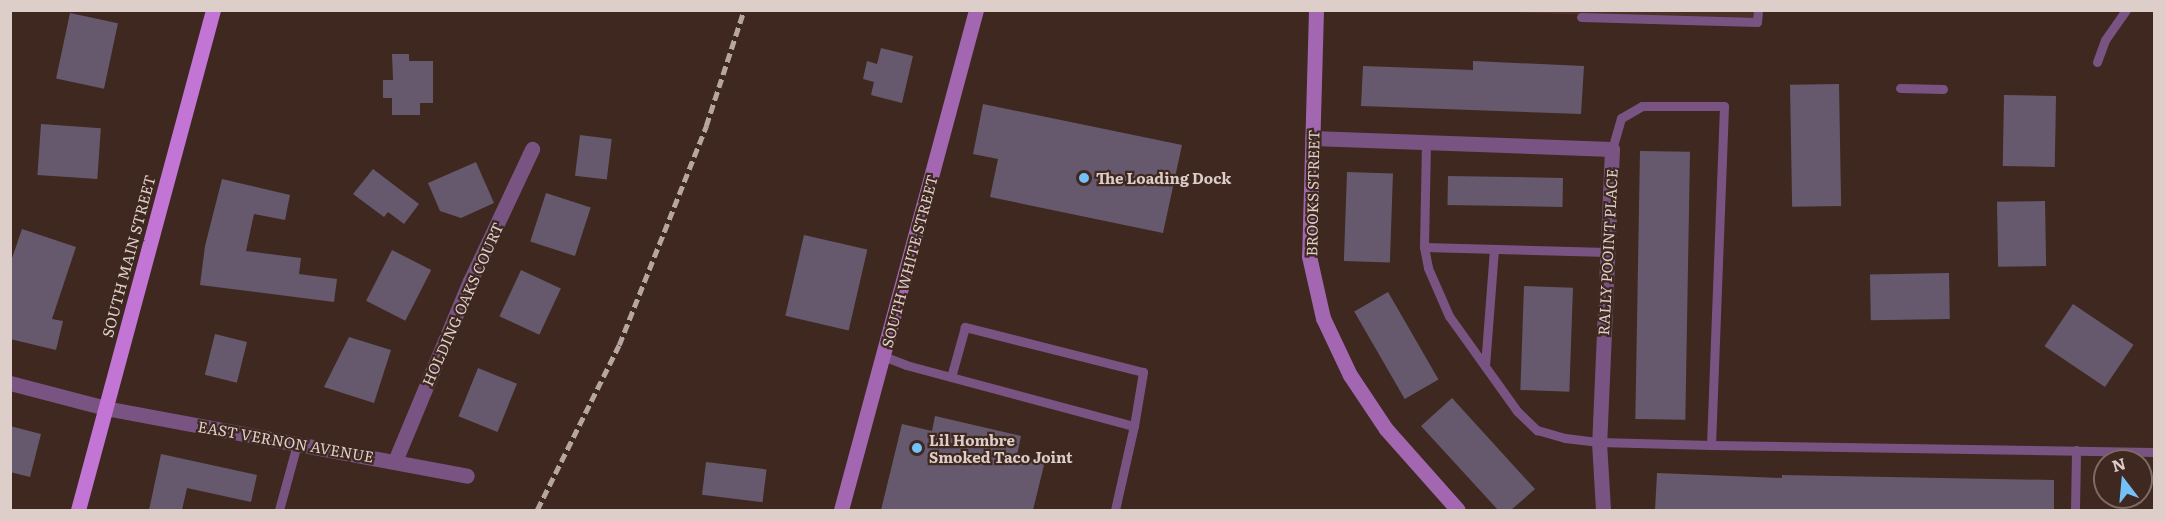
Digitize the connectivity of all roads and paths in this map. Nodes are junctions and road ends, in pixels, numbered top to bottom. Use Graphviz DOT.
graph roads {
  1 [pos="213,10"];
  2 [pos="976,10"];
  3 [pos="1316,10"];
  4 [pos="1758,10"];
  5 [pos="2126,10"];
  6 [pos="1581,17"];
  7 [pos="2097,62"];
  8 [pos="1900,88"];
  9 [pos="1943,89"];
  10 [pos="1312,138"];
  11 [pos="1426,142"];
  12 [pos="532,148"];
  13 [pos="1612,148"];
  14 [pos="1424,248"];
  15 [pos="1494,250"];
  16 [pos="1607,252"];
  17 [pos="883,356"];
  18 [pos="1485,366"];
  19 [pos="951,377"];
  20 [pos="10,383"];
  21 [pos="105,408"];
  22 [pos="1134,426"];
  23 [pos="1599,442"];
  24 [pos="297,444"];
  25 [pos="1711,445"];
  26 [pos="2076,450"];
  27 [pos="2154,452"];
  28 [pos="395,461"];
  29 [pos="467,476"];
  30 [pos="78,510"];
  31 [pos="279,510"];
  32 [pos="841,510"];
  33 [pos="1114,510"];
  34 [pos="1458,510"];
  35 [pos="1603,510"];
  36 [pos="2075,510"];
  1 -- 21 [label="main road, SOUTH MAIN STREET"];
  2 -- 17 [label="street, SOUTH WHITE STREET"];
  3 -- 10 [label="street, BROOKS STREET"];
  4 -- 6 [label="lane"];
  5 -- 7 [label="lane"];
  8 -- 9 [label="lane"];
  10 -- 11 [label="street, RALLY POOINT PLACE"];
  10 -- 34 [label="street, BROOKS STREET"];
  11 -- 13 [label="street, RALLY POOINT PLACE"];
  11 -- 14 [label="lane"];
  12 -- 28 [label="street, HOLDING OAKS COURT"];
  13 -- 16 [label="street, RALLY POOINT PLACE"];
  13 -- 25 [label="lane"];
  14 -- 15 [label="lane"];
  14 -- 18 [label="lane"];
  15 -- 16 [label="lane"];
  15 -- 18 [label="lane"];
  16 -- 23 [label="street, RALLY POOINT PLACE"];
  17 -- 19 [label="lane"];
  17 -- 32 [label="street, SOUTH WHITE STREET"];
  18 -- 23 [label="lane"];
  19 -- 22 [label="lane"];
  19 -- 22 [label="lane"];
  20 -- 21 [label="street, EAST VERNON AVENUE"];
  21 -- 24 [label="street, EAST VERNON AVENUE"];
  21 -- 30 [label="main road, SOUTH MAIN STREET"];
  22 -- 33 [label="lane"];
  23 -- 25 [label="lane"];
  23 -- 35 [label="street, RALLY POOINT PLACE"];
  24 -- 28 [label="street, EAST VERNON AVENUE"];
  24 -- 31 [label="lane"];
  25 -- 26 [label="lane"];
  26 -- 27 [label="lane"];
  26 -- 36 [label="lane"];
  28 -- 29 [label="street, EAST VERNON AVENUE"];
}
